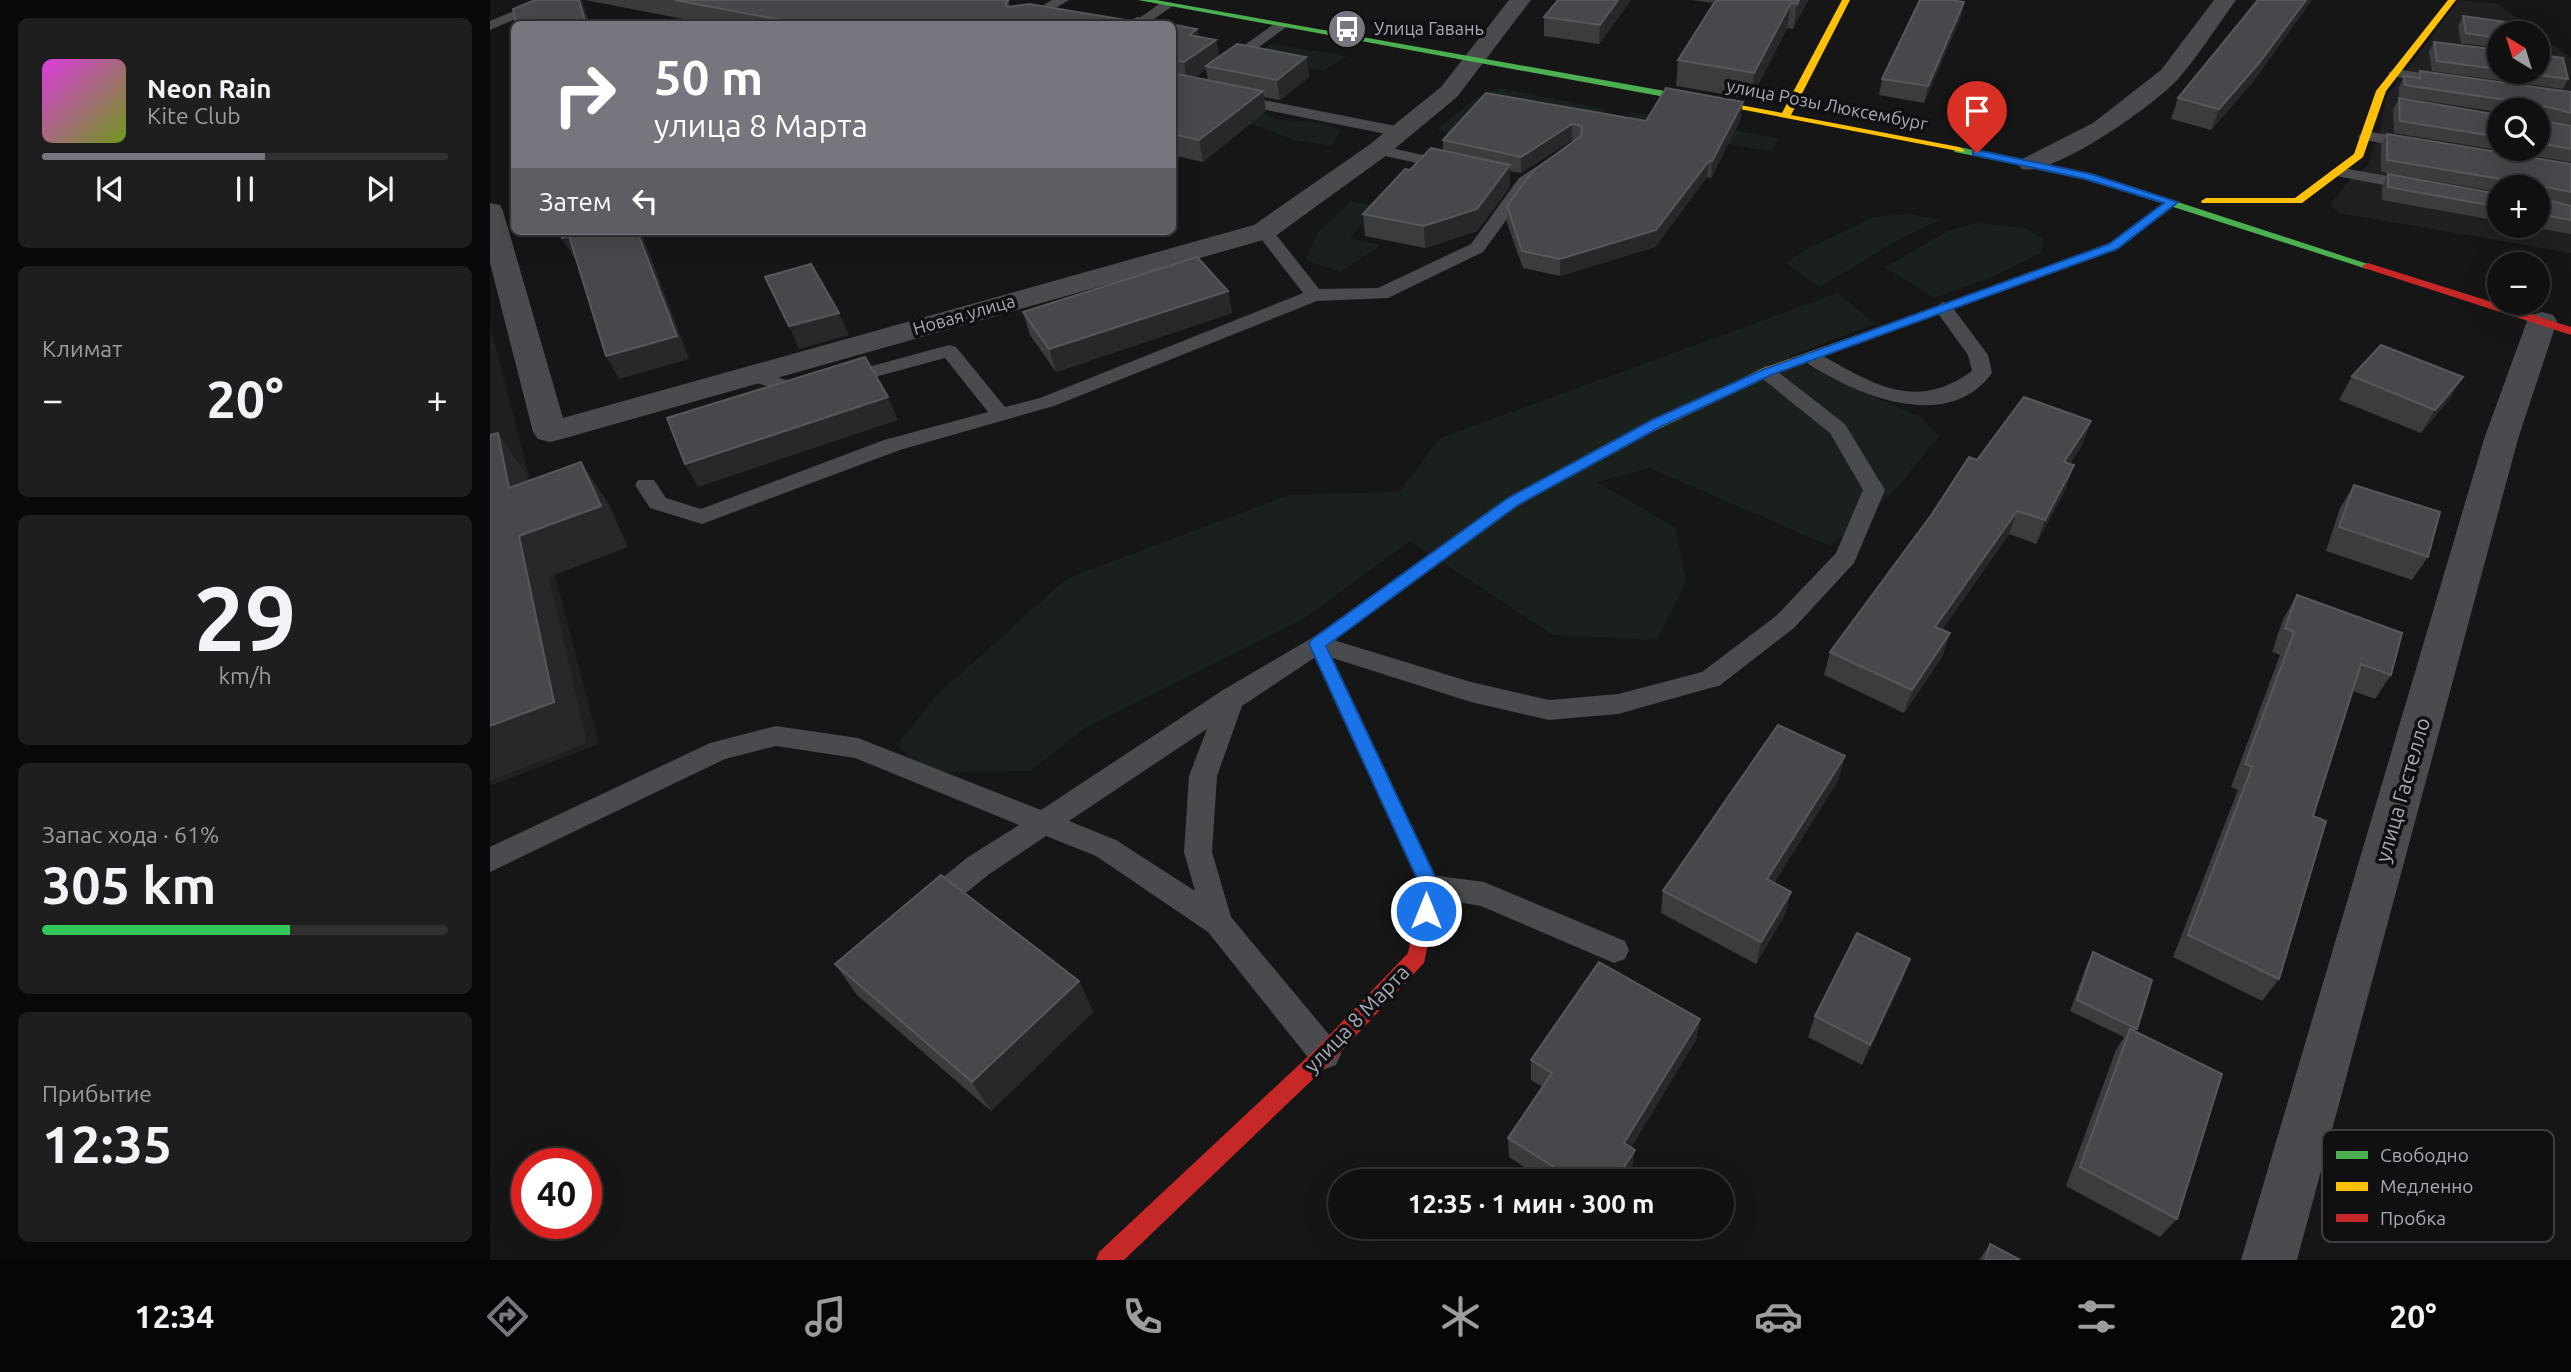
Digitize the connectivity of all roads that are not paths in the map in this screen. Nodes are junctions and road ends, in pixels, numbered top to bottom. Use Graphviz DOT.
graph roads {
  1 [pos="552,0"];
  2 [pos="1062,0"];
  3 [pos="1142,0"];
  4 [pos="1520,0"];
  5 [pos="1846,0"];
  6 [pos="2225,0"];
  7 [pos="2452,0"];
  8 [pos="1167,5"];
  9 [pos="1025,21"];
  10 [pos="1143,21"];
  11 [pos="1282,25"];
  12 [pos="490,26"];
  13 [pos="1476,60"];
  14 [pos="2395,73"];
  15 [pos="2462,82"];
  16 [pos="1176,87"];
  17 [pos="1192,89"];
  18 [pos="1786,116"];
  19 [pos="1401,132"];
  20 [pos="2365,136"];
  21 [pos="1573,147"];
  22 [pos="2434,148"];
  23 [pos="1378,150"];
  24 [pos="2031,164"];
  25 [pos="1471,170"];
  26 [pos="2337,172"];
  27 [pos="2432,188"];
  28 [pos="2173,202"];
  29 [pos="490,211"];
  30 [pos="1264,231"];
  31 [pos="1314,295"];
  32 [pos="1943,308"];
  33 [pos="2557,326"];
  34 [pos="1811,357"];
  35 [pos="1766,372"];
  36 [pos="751,375"];
  37 [pos="1001,415"];
  38 [pos="646,485"];
  39 [pos="1317,644"];
  40 [pos="1233,696"];
  41 [pos="1044,822"];
  42 [pos="490,860"];
  43 [pos="1430,887"];
  44 [pos="1218,923"];
  45 [pos="906,924"];
  46 [pos="1614,950"];
  47 [pos="1325,1054"];
  48 [pos="1107,1260"];
  49 [pos="2269,1260"];
  1 -- 12 [label="lane"];
  2 -- 9 [label="lane"];
  3 -- 8 [label="street, улица Розы Люксембург"];
  4 -- 13 [label="street, Новая улица"];
  5 -- 18 [label="street"];
  6 -- 24 [label="street"];
  7 -- 14 [label="street"];
  8 -- 10 [label="lane"];
  8 -- 11 [label="street, улица Розы Люксембург"];
  11 -- 13 [label="street, улица Розы Люксембург"];
  11 -- 17 [label="lane"];
  13 -- 18 [label="street, улица Розы Люксембург"];
  13 -- 19 [label="street, Новая улица"];
  14 -- 15 [label="lane"];
  14 -- 20 [label="street"];
  16 -- 17 [label="lane"];
  17 -- 19 [label="lane"];
  18 -- 24 [label="street, улица Розы Люксембург"];
  19 -- 23 [label="street, Новая улица"];
  20 -- 22 [label="lane"];
  20 -- 26 [label="street"];
  21 -- 31 [label="lane"];
  23 -- 25 [label="lane"];
  23 -- 30 [label="street, Новая улица"];
  24 -- 28 [label="street, улица Розы Люксембург"];
  26 -- 27 [label="lane"];
  26 -- 28 [label="street"];
  28 -- 32 [label="street"];
  28 -- 33 [label="street, улица Розы Люксембург"];
  29 -- 36 [label="street, Новая улица"];
  30 -- 31 [label="lane"];
  30 -- 36 [label="street, Новая улица"];
  31 -- 37 [label="lane"];
  32 -- 34 [label="street"];
  32 -- 34 [label="lane"];
  33 -- 49 [label="street, улица Гастелло"];
  34 -- 35 [label="street"];
  35 -- 39 [label="street"];
  35 -- 39 [label="lane"];
  36 -- 37 [label="lane"];
  37 -- 38 [label="lane"];
  39 -- 40 [label="lane"];
  39 -- 43 [label="street"];
  40 -- 41 [label="lane"];
  40 -- 44 [label="lane"];
  41 -- 42 [label="lane"];
  41 -- 44 [label="lane"];
  41 -- 45 [label="lane"];
  43 -- 46 [label="lane"];
  43 -- 47 [label="street, улица 8 Марта"];
  44 -- 47 [label="lane"];
  47 -- 48 [label="street, улица 8 Марта"];
}
